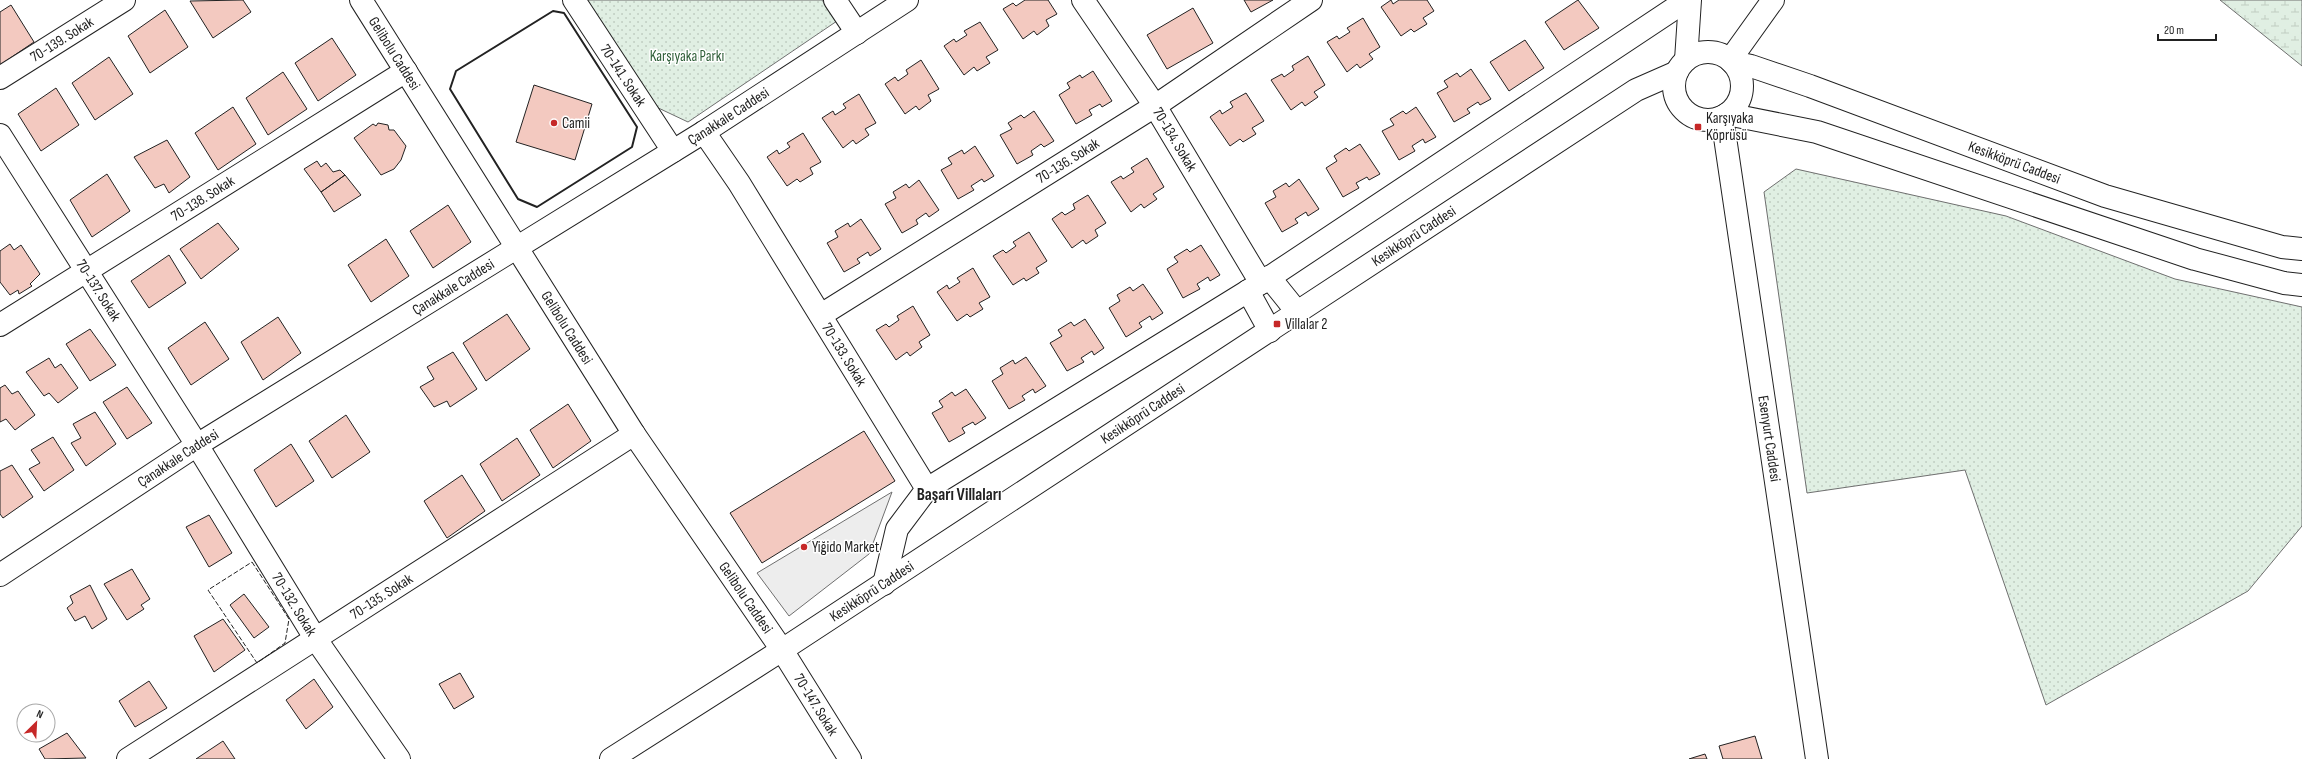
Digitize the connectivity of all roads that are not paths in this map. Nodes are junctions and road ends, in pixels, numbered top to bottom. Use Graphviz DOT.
graph roads {
  1 [pos="124,0"];
  2 [pos="360,0"];
  3 [pos="574,0"];
  4 [pos="836,0"];
  5 [pos="907,0"];
  6 [pos="1083,0"];
  7 [pos="1311,0"];
  8 [pos="1688,0"];
  9 [pos="1773,0"];
  10 [pos="857,33"];
  11 [pos="1731,61"];
  12 [pos="1681,66"];
  13 [pos="406,71"];
  14 [pos="0,78"];
  15 [pos="1155,106"];
  16 [pos="1725,116"];
  17 [pos="704,132"];
  18 [pos="0,135"];
  19 [pos="673,151"];
  20 [pos="517,247"];
  21 [pos="2302,249"];
  22 [pos="85,271"];
  23 [pos="1259,284"];
  24 [pos="2302,285"];
  25 [pos="1298,313"];
  26 [pos="821,315"];
  27 [pos="0,325"];
  28 [pos="1270,332"];
  29 [pos="634,434"];
  30 [pos="196,445"];
  31 [pos="927,489"];
  32 [pos="0,575"];
  33 [pos="884,584"];
  34 [pos="315,638"];
  35 [pos="782,650"];
  36 [pos="128,759"];
  37 [pos="399,759"];
  38 [pos="611,759"];
  39 [pos="850,759"];
  40 [pos="1817,759"];
  1 -- 14 [label="street, 70-139. Sokak"];
  2 -- 13 [label="street, Gelibolu Caddesi"];
  3 -- 19 [label="street, 70-141. Sokak"];
  4 -- 10 [label="street"];
  5 -- 10 [label="street, Çanakkale Caddesi"];
  6 -- 15 [label="street, 70-134. Sokak"];
  7 -- 15 [label="street, 70-136. Sokak"];
  8 -- 12 [label="street"];
  8 -- 23 [label="street"];
  9 -- 11 [label="street"];
  10 -- 17 [label="street, Çanakkale Caddesi"];
  11 -- 12 [label="street"];
  11 -- 16 [label="street"];
  11 -- 21 [label="street, Kesikköprü Caddesi"];
  12 -- 16 [label="street"];
  12 -- 25 [label="street, Kesikköprü Caddesi"];
  13 -- 20 [label="street, Gelibolu Caddesi"];
  13 -- 22 [label="street, 70-138. Sokak"];
  15 -- 23 [label="street, 70-134. Sokak"];
  15 -- 26 [label="street, 70-136. Sokak"];
  16 -- 24 [label="street"];
  16 -- 40 [label="street, Esenyurt Caddesi"];
  17 -- 19 [label="street, Çanakkale Caddesi"];
  17 -- 26 [label="street, 70-133. Sokak"];
  18 -- 22 [label="street, 70-137. Sokak"];
  19 -- 20 [label="street, Çanakkale Caddesi"];
  20 -- 29 [label="street, Gelibolu Caddesi"];
  20 -- 30 [label="street, Çanakkale Caddesi"];
  22 -- 27 [label="street, 70-138. Sokak"];
  22 -- 30 [label="street, 70-137. Sokak"];
  23 -- 25 [label="street"];
  23 -- 28 [label="street"];
  23 -- 31 [label="street"];
  25 -- 28 [label="street, Kesikköprü Caddesi"];
  26 -- 31 [label="street, 70-133. Sokak"];
  28 -- 33 [label="street, Kesikköprü Caddesi"];
  29 -- 34 [label="street, 70-135. Sokak"];
  29 -- 35 [label="street, Gelibolu Caddesi"];
  30 -- 32 [label="street, Çanakkale Caddesi"];
  30 -- 34 [label="street, 70-132. Sokak"];
  31 -- 33 [label="street"];
  33 -- 35 [label="street, Kesikköprü Caddesi"];
  34 -- 36 [label="street, 70-135. Sokak"];
  34 -- 37 [label="street, 70-132. Sokak"];
  35 -- 38 [label="street, Kesikköprü Caddesi"];
  35 -- 39 [label="street, 70-147. Sokak"];
}
